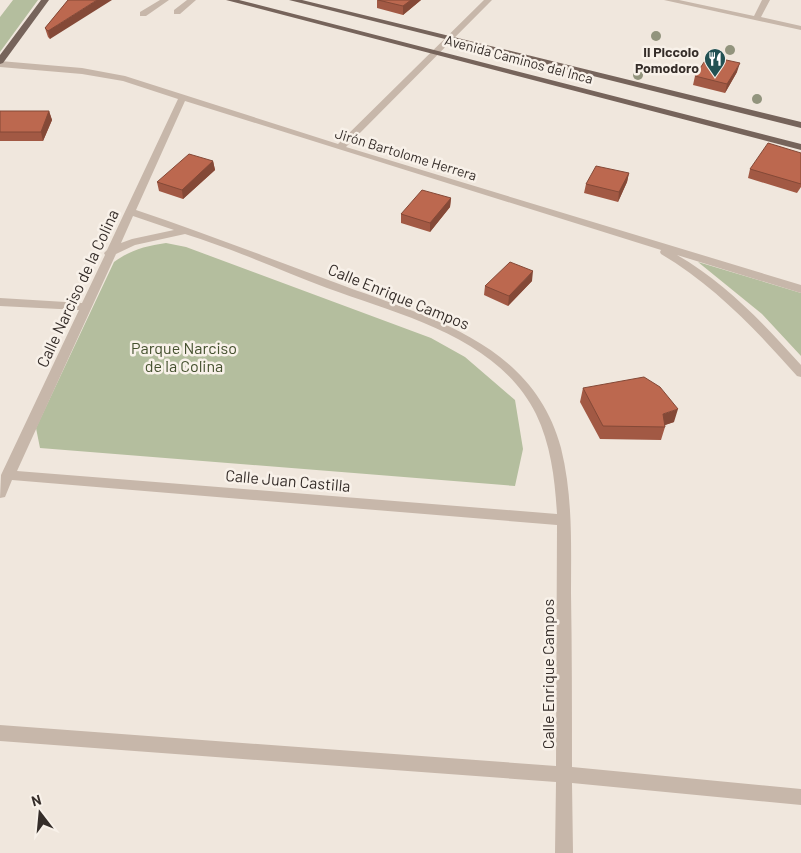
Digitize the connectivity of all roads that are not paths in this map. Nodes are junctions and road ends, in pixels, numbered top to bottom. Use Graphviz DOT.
graph roads {
  1 [pos="45,0"];
  2 [pos="164,0"];
  3 [pos="192,0"];
  4 [pos="230,0"];
  5 [pos="294,0"];
  6 [pos="488,0"];
  7 [pos="668,0"];
  8 [pos="766,0"];
  9 [pos="177,12"];
  10 [pos="143,14"];
  11 [pos="756,19"];
  12 [pos="801,28"];
  13 [pos="449,38"];
  14 [pos="436,52"];
  15 [pos="0,63"];
  16 [pos="183,97"];
  17 [pos="801,125"];
  18 [pos="801,147"];
  19 [pos="340,148"];
  20 [pos="130,211"];
  21 [pos="188,231"];
  22 [pos="639,238"];
  23 [pos="109,253"];
  24 [pos="801,289"];
  25 [pos="0,302"];
  26 [pos="85,307"];
  27 [pos="801,373"];
  28 [pos="8,475"];
  29 [pos="0,494"];
  30 [pos="564,520"];
  31 [pos="0,733"];
  32 [pos="562,774"];
  33 [pos="801,796"];
  34 [pos="564,853"];
  1 -- 15 [label="main road"];
  2 -- 10 [label="street"];
  3 -- 9 [label="street"];
  4 -- 14 [label="main road, Avenida Caminos del Inca"];
  5 -- 13 [label="main road, Avenida Caminos del Inca"];
  6 -- 13 [label="street"];
  7 -- 11 [label="street"];
  8 -- 11 [label="street"];
  11 -- 12 [label="street"];
  13 -- 14 [label="street"];
  13 -- 17 [label="main road, Avenida Caminos del Inca"];
  14 -- 18 [label="main road, Avenida Caminos del Inca"];
  14 -- 19 [label="street"];
  15 -- 16 [label="street, Jirón Bartolome Herrera"];
  16 -- 19 [label="street, Jirón Bartolome Herrera"];
  16 -- 20 [label="street, Calle Narciso de la Colina"];
  19 -- 22 [label="street, Jirón Bartolome Herrera"];
  20 -- 21 [label="street, Calle Enrique Campos"];
  20 -- 23 [label="street, Calle Narciso de la Colina"];
  21 -- 23 [label="street"];
  21 -- 30 [label="street, Calle Enrique Campos"];
  22 -- 24 [label="street, Jirón Bartolome Herrera"];
  22 -- 27 [label="street"];
  23 -- 26 [label="street, Calle Narciso de la Colina"];
  25 -- 26 [label="street"];
  26 -- 28 [label="street, Calle Narciso de la Colina"];
  28 -- 29 [label="street, Calle Narciso de la Colina"];
  28 -- 30 [label="street, Calle Juan Castilla"];
  30 -- 32 [label="street, Calle Enrique Campos"];
  31 -- 32 [label="street"];
  32 -- 33 [label="street"];
  32 -- 34 [label="street, Calle Enrique Campos"];
}
